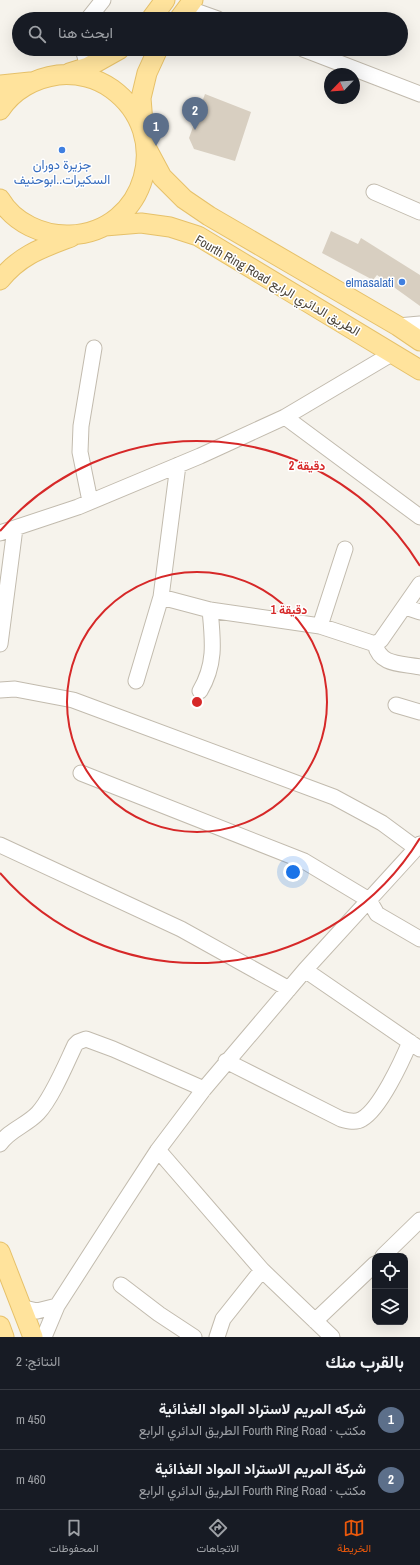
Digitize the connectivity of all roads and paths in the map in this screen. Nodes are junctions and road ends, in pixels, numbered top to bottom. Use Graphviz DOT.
graph roads {
  1 [pos="103,0"];
  2 [pos="165,0"];
  3 [pos="186,9"];
  4 [pos="94,12"];
  5 [pos="156,12"];
  6 [pos="196,12"];
  7 [pos="85,56"];
  8 [pos="108,56"];
  9 [pos="155,56"];
  10 [pos="321,56"];
  11 [pos="88,67"];
  12 [pos="67,74"];
  13 [pos="31,82"];
  14 [pos="0,85"];
  15 [pos="420,94"];
  16 [pos="0,110"];
  17 [pos="143,130"];
  18 [pos="147,149"];
  19 [pos="374,192"];
  20 [pos="0,199"];
  21 [pos="420,212"];
  22 [pos="104,226"];
  23 [pos="78,235"];
  24 [pos="0,280"];
  25 [pos="420,324"];
  26 [pos="398,326"];
  27 [pos="420,341"];
  28 [pos="94,348"];
  29 [pos="394,353"];
  30 [pos="420,370"];
  31 [pos="285,417"];
  32 [pos="178,465"];
  33 [pos="90,501"];
  34 [pos="420,516"];
  35 [pos="15,528"];
  36 [pos="0,533"];
  37 [pos="345,550"];
  38 [pos="420,584"];
  39 [pos="161,597"];
  40 [pos="405,607"];
  41 [pos="210,610"];
  42 [pos="420,612"];
  43 [pos="320,626"];
  44 [pos="0,644"];
  45 [pos="375,644"];
  46 [pos="420,667"];
  47 [pos="136,681"];
  48 [pos="0,690"];
  49 [pos="200,692"];
  50 [pos="396,705"];
  51 [pos="420,712"];
  52 [pos="81,773"];
  53 [pos="0,845"];
  54 [pos="418,846"];
  55 [pos="369,900"];
  56 [pos="420,939"];
  57 [pos="305,970"];
  58 [pos="289,989"];
  59 [pos="415,1046"];
  60 [pos="226,1061"];
  61 [pos="204,1089"];
  62 [pos="0,1144"];
  63 [pos="158,1150"];
  64 [pos="418,1227"];
  65 [pos="0,1252"];
  66 [pos="387,1253"];
  67 [pos="372,1267"];
  68 [pos="262,1270"];
  69 [pos="122,1285"];
  70 [pos="57,1306"];
  71 [pos="20,1307"];
  72 [pos="315,1321"];
  73 [pos="0,1326"];
  74 [pos="4,1337"];
  75 [pos="33,1337"];
  76 [pos="44,1337"];
  77 [pos="194,1337"];
  78 [pos="217,1337"];
  79 [pos="332,1337"];
  1 -- 4 [label="street"];
  2 -- 5 [label="main road"];
  3 -- 6 [label="street"];
  7 -- 11 [label="street"];
  8 -- 11 [label="main road"];
  9 -- 17 [label="main road"];
  10 -- 15 [label="street"];
  11 -- 12 [label="main road"];
  12 -- 13 [label="main road"];
  12 -- 17 [label="main road"];
  13 -- 14 [label="main road"];
  13 -- 16 [label="main road"];
  17 -- 18 [label="main road"];
  18 -- 22 [label="main road"];
  18 -- 26 [label="main road, Fourth Ring Road الطريق الدائري الرابع"];
  19 -- 21 [label="street"];
  20 -- 23 [label="main road"];
  22 -- 23 [label="main road"];
  22 -- 29 [label="main road, Fourth Ring Road الطريق الدائري الرابع"];
  23 -- 24 [label="main road"];
  25 -- 26 [label="street"];
  26 -- 27 [label="main road, Fourth Ring Road الطريق الدائري الرابع"];
  28 -- 33 [label="street"];
  29 -- 30 [label="main road, Fourth Ring Road الطريق الدائري الرابع"];
  29 -- 31 [label="street"];
  31 -- 32 [label="street"];
  31 -- 34 [label="street"];
  32 -- 33 [label="street"];
  32 -- 39 [label="street"];
  33 -- 35 [label="street"];
  35 -- 36 [label="street"];
  35 -- 44 [label="street"];
  37 -- 43 [label="street"];
  38 -- 40 [label="street"];
  39 -- 41 [label="street"];
  39 -- 47 [label="street"];
  40 -- 42 [label="street"];
  40 -- 45 [label="street"];
  41 -- 43 [label="street"];
  41 -- 49 [label="street"];
  43 -- 45 [label="street"];
  45 -- 46 [label="street"];
  48 -- 54 [label="street"];
  50 -- 51 [label="street"];
  52 -- 55 [label="street"];
  53 -- 58 [label="street"];
  54 -- 55 [label="street"];
  55 -- 56 [label="street"];
  55 -- 57 [label="street"];
  57 -- 58 [label="street"];
  57 -- 59 [label="street"];
  58 -- 60 [label="street"];
  59 -- 60 [label="street"];
  60 -- 61 [label="street"];
  61 -- 62 [label="street"];
  61 -- 63 [label="street"];
  63 -- 68 [label="street"];
  63 -- 70 [label="street"];
  64 -- 66 [label="street"];
  65 -- 71 [label="main road"];
  67 -- 72 [label="street"];
  68 -- 72 [label="street"];
  68 -- 78 [label="street"];
  69 -- 77 [label="street"];
  70 -- 71 [label="street"];
  70 -- 76 [label="street"];
  71 -- 75 [label="main road"];
  72 -- 79 [label="street"];
  73 -- 74 [label="main road"];
}
